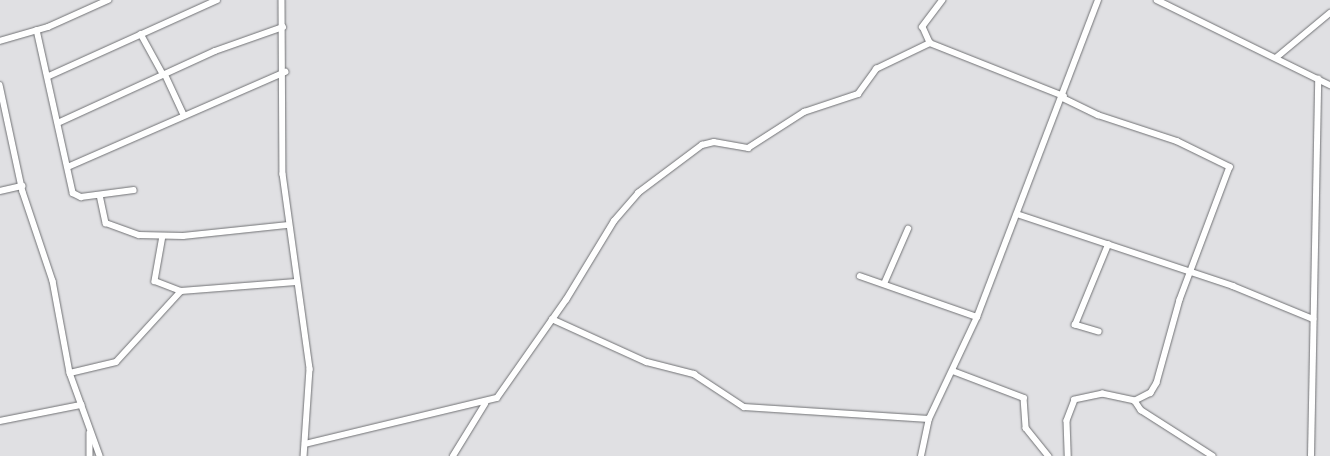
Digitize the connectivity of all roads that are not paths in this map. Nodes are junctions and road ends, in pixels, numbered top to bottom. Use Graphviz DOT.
graph roads {
  1 [pos="108,0"];
  2 [pos="217,0"];
  3 [pos="282,0"];
  4 [pos="943,0"];
  5 [pos="1098,0"];
  6 [pos="1157,0"];
  7 [pos="1330,13"];
  8 [pos="282,27"];
  9 [pos="37,30"];
  10 [pos="141,34"];
  11 [pos="0,41"];
  12 [pos="930,43"];
  13 [pos="1277,57"];
  14 [pos="285,72"];
  15 [pos="164,74"];
  16 [pos="49,76"];
  17 [pos="1318,79"];
  18 [pos="0,85"];
  19 [pos="1330,85"];
  20 [pos="1063,97"];
  21 [pos="184,115"];
  22 [pos="60,122"];
  23 [pos="70,166"];
  24 [pos="22,186"];
  25 [pos="134,190"];
  26 [pos="0,191"];
  27 [pos="100,195"];
  28 [pos="1017,214"];
  29 [pos="288,225"];
  30 [pos="908,229"];
  31 [pos="163,236"];
  32 [pos="1108,245"];
  33 [pos="1192,273"];
  34 [pos="860,276"];
  35 [pos="296,282"];
  36 [pos="884,284"];
  37 [pos="182,291"];
  38 [pos="977,317"];
  39 [pos="552,319"];
  40 [pos="1313,319"];
  41 [pos="1099,332"];
  42 [pos="953,371"];
  43 [pos="70,373"];
  44 [pos="1135,401"];
  45 [pos="484,404"];
  46 [pos="81,405"];
  47 [pos="929,419"];
  48 [pos="0,422"];
  49 [pos="90,429"];
  50 [pos="305,444"];
  51 [pos="90,456"];
  52 [pos="100,456"];
  53 [pos="304,456"];
  54 [pos="453,456"];
  55 [pos="920,456"];
  56 [pos="1049,456"];
  57 [pos="1068,456"];
  58 [pos="1212,456"];
  59 [pos="1311,456"];
  1 -- 9 [label="street"];
  2 -- 10 [label="street"];
  3 -- 8 [label="street"];
  4 -- 12 [label="street"];
  5 -- 20 [label="street"];
  6 -- 13 [label="street"];
  7 -- 13 [label="street"];
  8 -- 14 [label="street"];
  8 -- 15 [label="street"];
  9 -- 11 [label="street"];
  9 -- 16 [label="street"];
  10 -- 15 [label="street"];
  10 -- 16 [label="street"];
  12 -- 20 [label="street"];
  12 -- 39 [label="street"];
  13 -- 17 [label="street"];
  14 -- 21 [label="street"];
  14 -- 29 [label="street"];
  15 -- 21 [label="street"];
  15 -- 22 [label="street"];
  16 -- 22 [label="street"];
  17 -- 19 [label="street"];
  17 -- 40 [label="street"];
  18 -- 24 [label="street"];
  20 -- 28 [label="street"];
  20 -- 33 [label="street"];
  21 -- 23 [label="street"];
  22 -- 23 [label="street"];
  23 -- 27 [label="street"];
  24 -- 26 [label="street"];
  24 -- 43 [label="street"];
  25 -- 27 [label="street"];
  27 -- 31 [label="street"];
  28 -- 32 [label="street"];
  28 -- 38 [label="street"];
  29 -- 31 [label="street"];
  29 -- 35 [label="street"];
  30 -- 36 [label="street"];
  31 -- 37 [label="street"];
  32 -- 33 [label="street"];
  32 -- 41 [label="street"];
  33 -- 40 [label="street"];
  33 -- 44 [label="street"];
  34 -- 36 [label="street"];
  35 -- 37 [label="street"];
  35 -- 50 [label="street"];
  36 -- 38 [label="street"];
  37 -- 43 [label="street"];
  38 -- 42 [label="street"];
  39 -- 45 [label="street"];
  39 -- 47 [label="street"];
  40 -- 59 [label="street"];
  42 -- 47 [label="street"];
  42 -- 56 [label="street"];
  43 -- 46 [label="street"];
  44 -- 57 [label="street"];
  44 -- 58 [label="street"];
  45 -- 50 [label="street"];
  45 -- 54 [label="street"];
  46 -- 48 [label="street"];
  46 -- 49 [label="street"];
  47 -- 55 [label="street"];
  49 -- 51 [label="street"];
  49 -- 52 [label="street"];
  50 -- 53 [label="street"];
}
